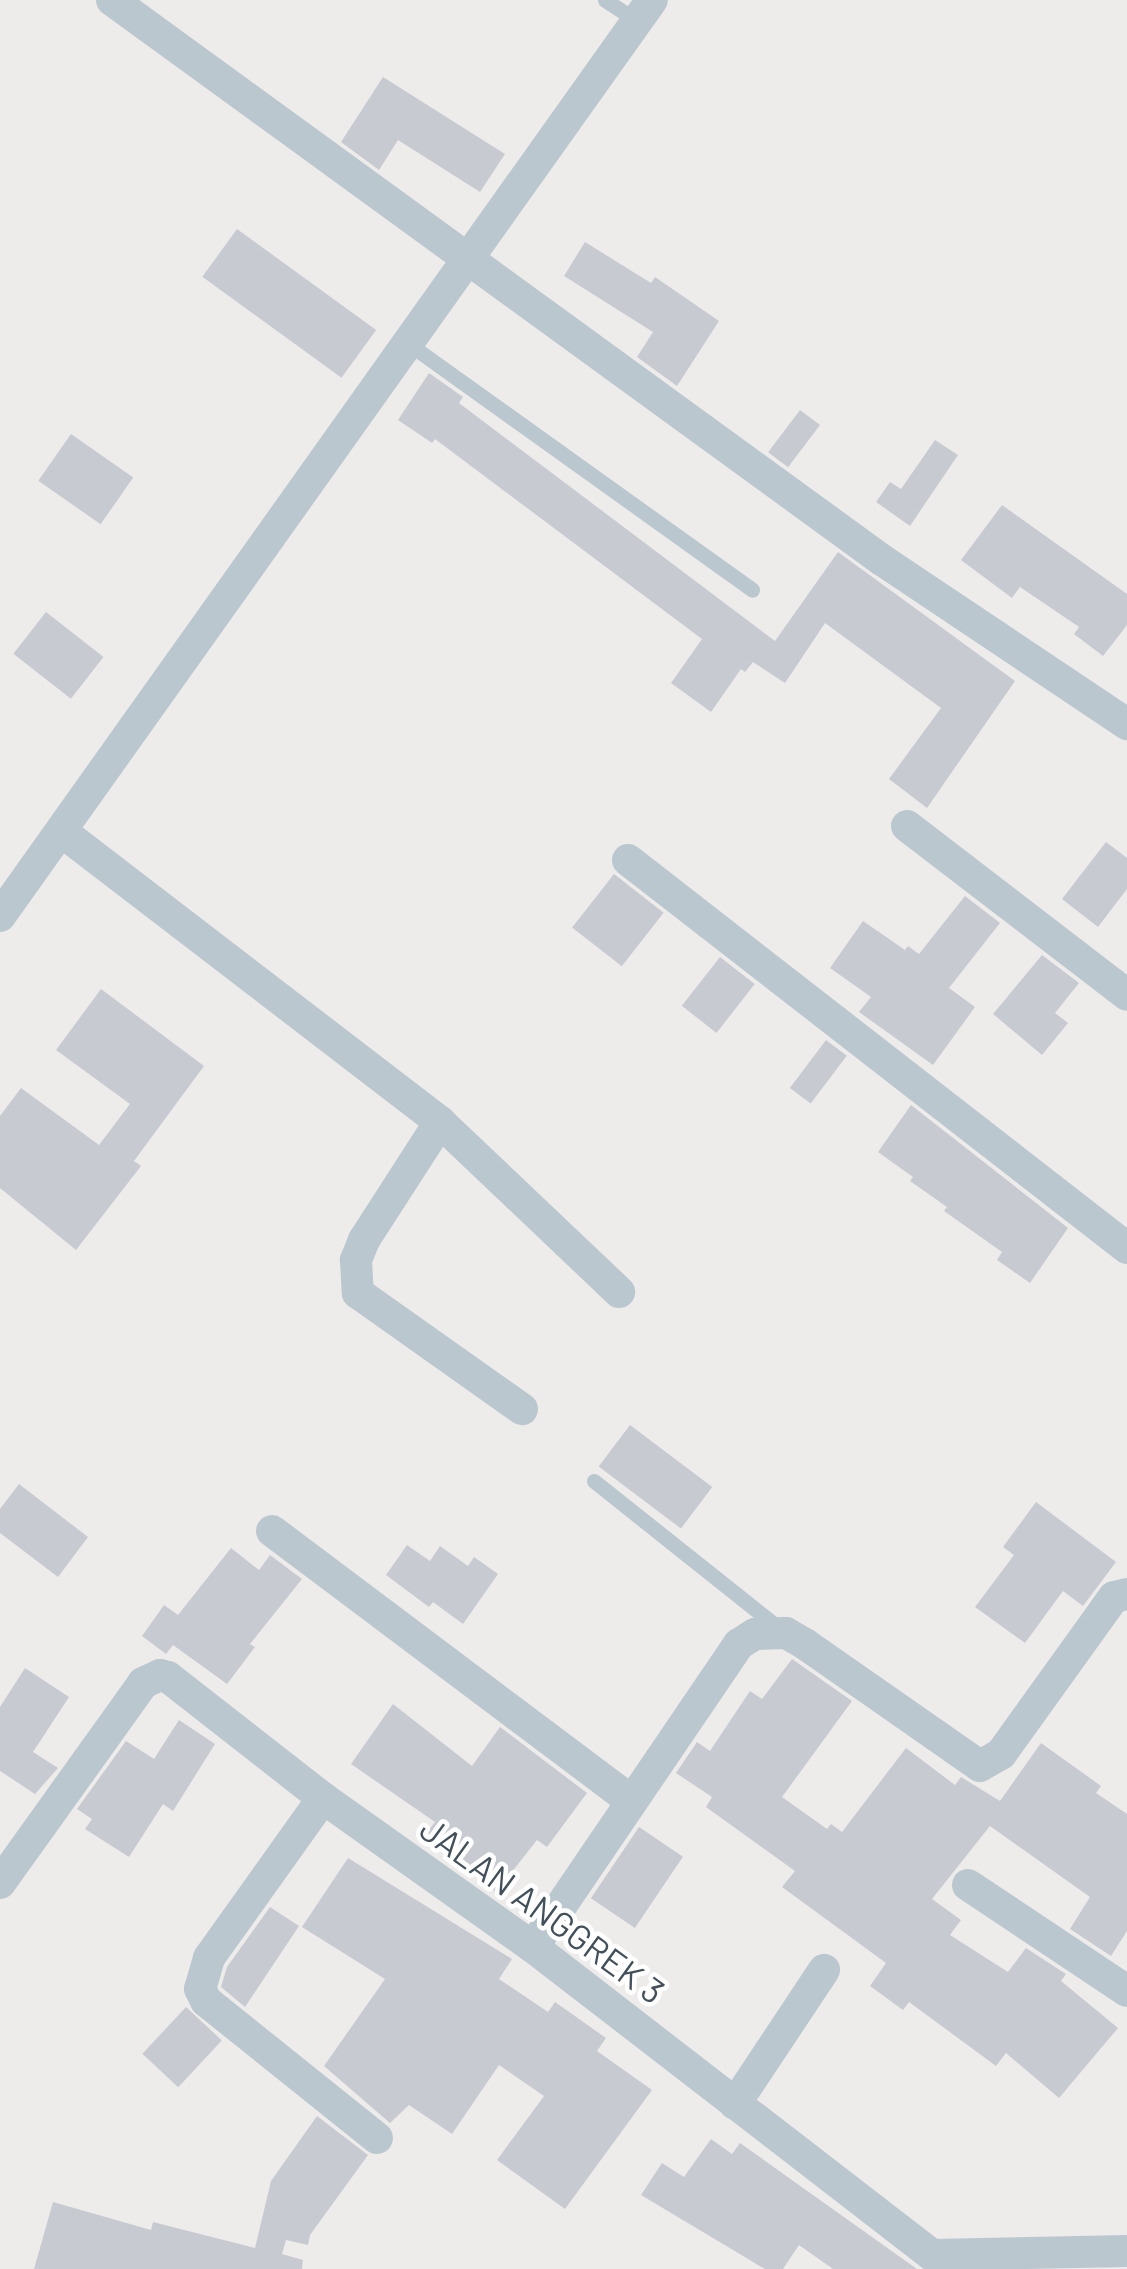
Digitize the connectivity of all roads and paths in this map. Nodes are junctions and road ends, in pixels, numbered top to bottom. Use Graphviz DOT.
graph roads {
  1 [pos="112,0"];
  2 [pos="605,0"];
  3 [pos="645,11"];
  4 [pos="469,259"];
  5 [pos="409,344"];
  6 [pos="752,590"];
  7 [pos="1127,724"];
  8 [pos="907,826"];
  9 [pos="62,830"];
  10 [pos="628,860"];
  11 [pos="0,916"];
  12 [pos="1127,995"];
  13 [pos="440,1122"];
  14 [pos="1127,1248"];
  15 [pos="619,1292"];
  16 [pos="522,1409"];
  17 [pos="594,1481"];
  18 [pos="272,1530"];
  19 [pos="1127,1594"];
  20 [pos="786,1633"];
  21 [pos="323,1798"];
  22 [pos="632,1801"];
  23 [pos="0,1883"];
  24 [pos="968,1886"];
  25 [pos="532,1947"];
  26 [pos="824,1970"];
  27 [pos="1126,1988"];
  28 [pos="735,2104"];
  29 [pos="377,2138"];
  30 [pos="1127,2251"];
  31 [pos="929,2262"];
  1 -- 4 [label="street"];
  2 -- 3 [label="lane"];
  3 -- 4 [label="street"];
  4 -- 5 [label="street"];
  4 -- 7 [label="street"];
  5 -- 6 [label="lane"];
  5 -- 9 [label="street"];
  8 -- 12 [label="street"];
  9 -- 11 [label="street"];
  9 -- 13 [label="street"];
  10 -- 14 [label="street"];
  13 -- 15 [label="street"];
  13 -- 16 [label="street"];
  17 -- 20 [label="lane"];
  18 -- 22 [label="street"];
  19 -- 20 [label="street"];
  20 -- 22 [label="street"];
  21 -- 23 [label="street, JALAN ANGGREK 3"];
  21 -- 25 [label="street, JALAN ANGGREK 3"];
  21 -- 29 [label="street"];
  22 -- 25 [label="street"];
  24 -- 27 [label="street"];
  25 -- 28 [label="street, JALAN ANGGREK 3"];
  26 -- 28 [label="street"];
  28 -- 31 [label="street, JALAN ANGGREK 3"];
  30 -- 31 [label="street, JALAN ANGGREK 3"];
}
